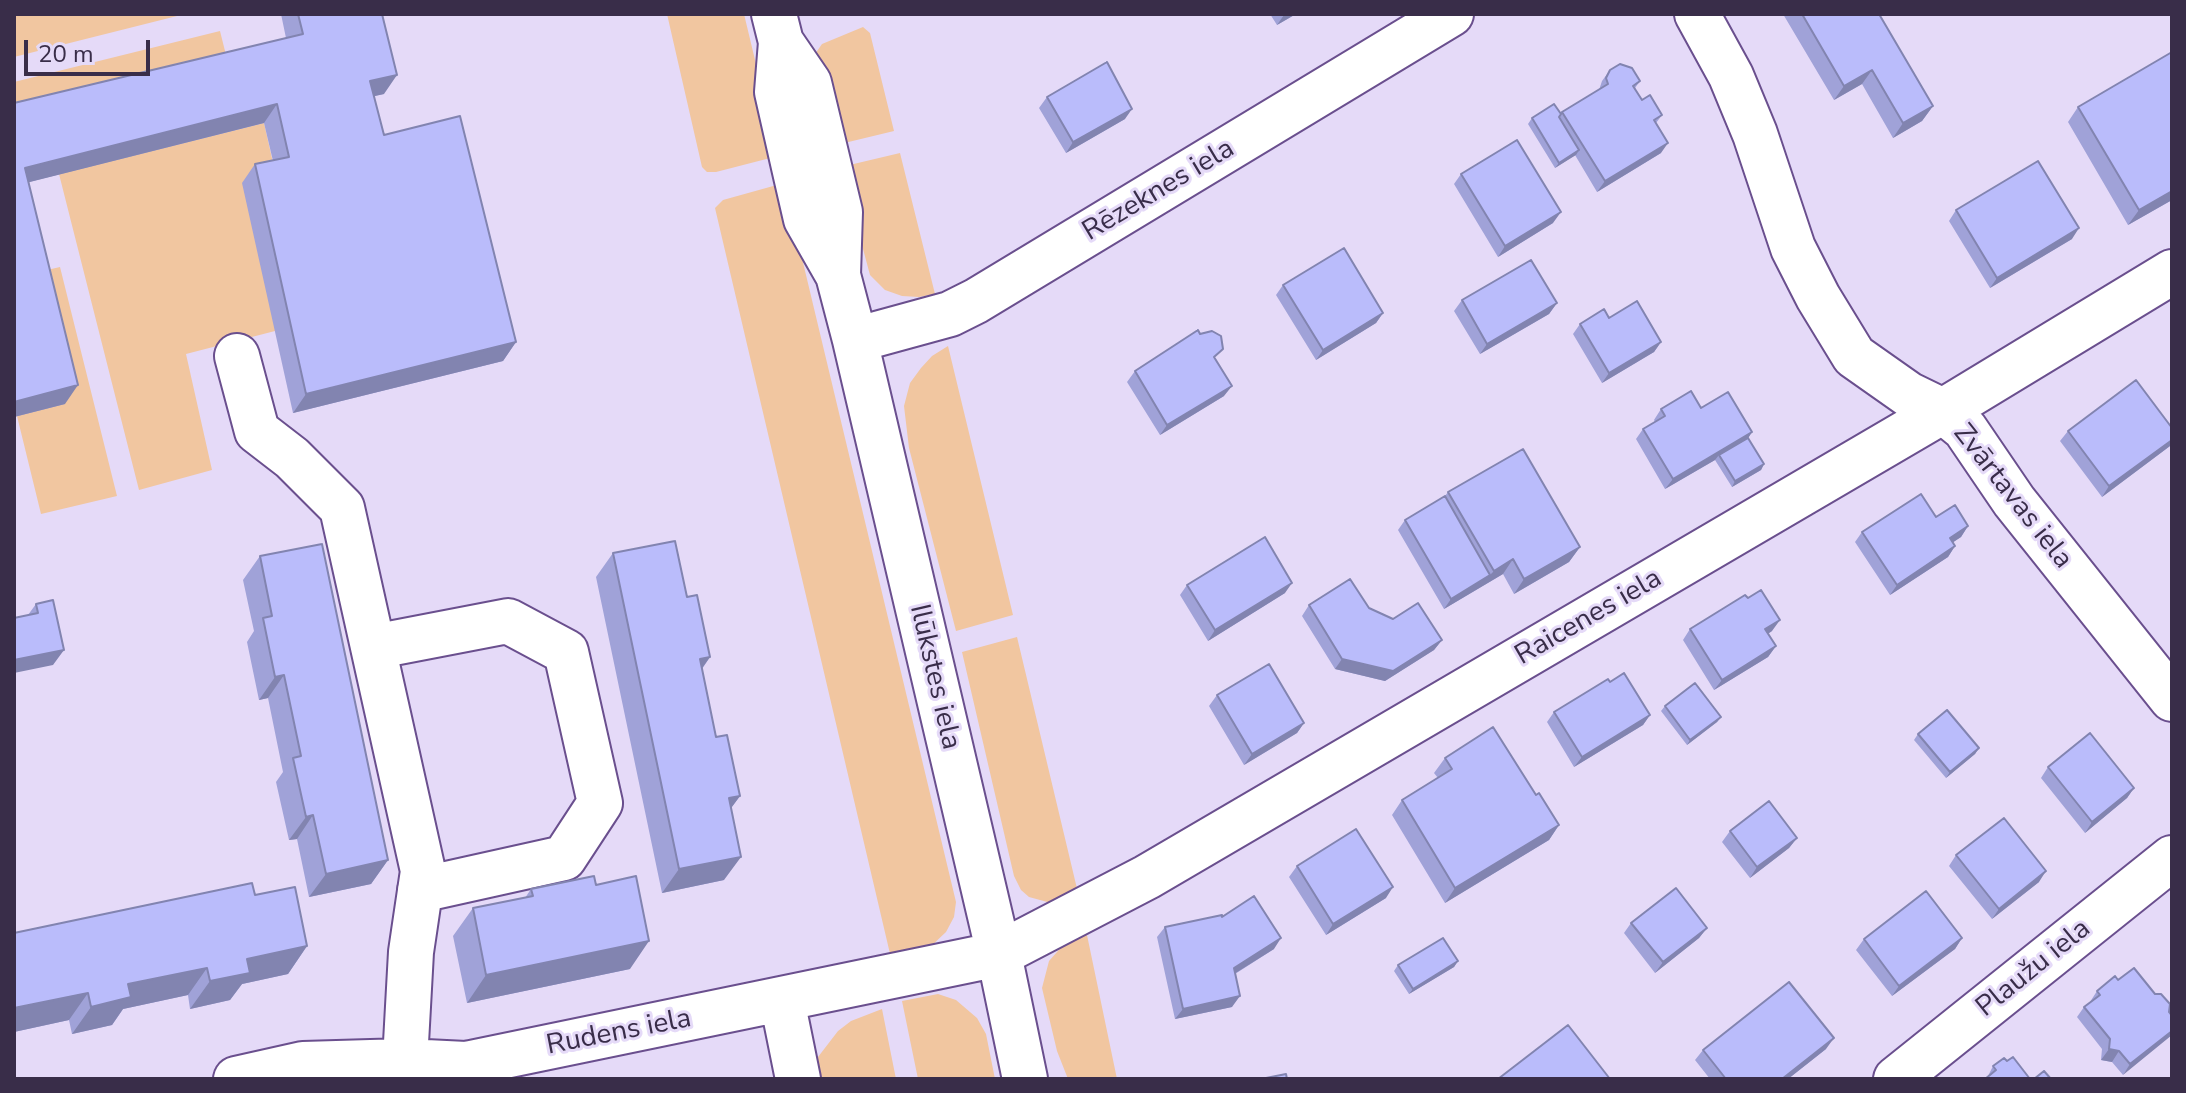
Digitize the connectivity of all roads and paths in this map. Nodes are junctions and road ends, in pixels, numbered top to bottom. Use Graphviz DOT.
graph roads {
  1 [pos="1451,14"];
  2 [pos="1697,14"];
  3 [pos="778,28"];
  4 [pos="2172,272"];
  5 [pos="855,340"];
  6 [pos="237,356"];
  7 [pos="1943,411"];
  8 [pos="373,647"];
  9 [pos="2172,699"];
  10 [pos="2172,858"];
  11 [pos="420,890"];
  12 [pos="999,954"];
  13 [pos="782,1000"];
  14 [pos="405,1061"];
  15 [pos="236,1079"];
  16 [pos="798,1079"];
  17 [pos="1025,1079"];
  18 [pos="1896,1079"];
  1 -- 5 [label="street, Rēzeknes iela"];
  2 -- 7 [label="street, Zvārtavas iela"];
  3 -- 5 [label="street, Ilūkstes iela"];
  4 -- 7 [label="street, Raicenes iela"];
  5 -- 12 [label="street, Ilūkstes iela"];
  6 -- 8 [label="street"];
  7 -- 9 [label="street, Zvārtavas iela"];
  7 -- 12 [label="street, Raicenes iela"];
  8 -- 11 [label="street"];
  8 -- 11 [label="street"];
  10 -- 18 [label="street, Plaužu iela"];
  11 -- 14 [label="street"];
  12 -- 13 [label="street, Rudens iela"];
  12 -- 17 [label="street, Ilūkstes iela"];
  13 -- 14 [label="street, Rudens iela"];
  13 -- 16 [label="street"];
  14 -- 15 [label="street, Rudens iela"];
}
